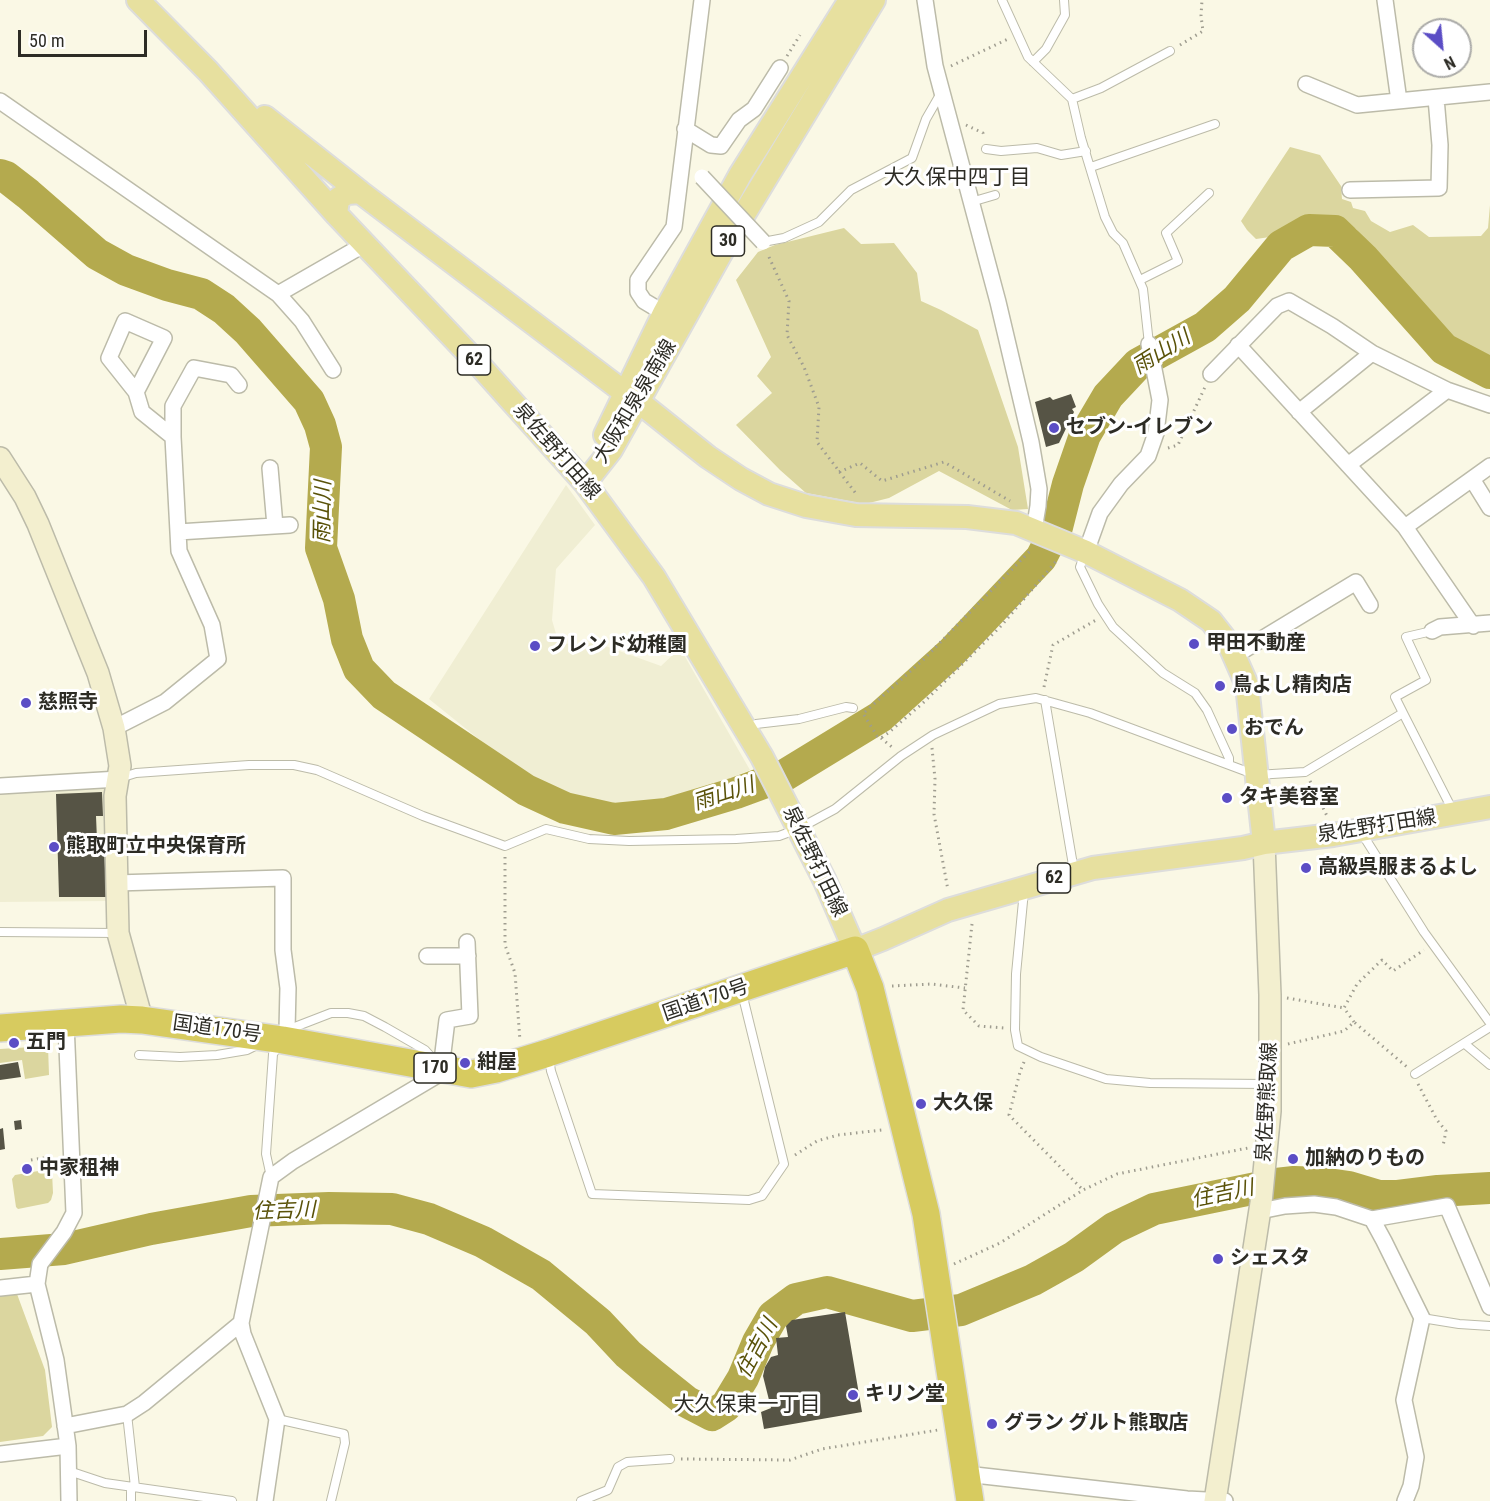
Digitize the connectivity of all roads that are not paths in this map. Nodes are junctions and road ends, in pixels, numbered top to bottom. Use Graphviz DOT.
graph roads {
  1 [pos="138,0"];
  2 [pos="702,0"];
  3 [pos="850,0"];
  4 [pos="874,0"];
  5 [pos="925,0"];
  6 [pos="1002,0"];
  7 [pos="1064,0"];
  8 [pos="1385,0"];
  9 [pos="1170,51"];
  10 [pos="1033,62"];
  11 [pos="780,68"];
  12 [pos="208,71"];
  13 [pos="1306,84"];
  14 [pos="942,92"];
  15 [pos="1490,92"];
  16 [pos="1436,98"];
  17 [pos="1072,99"];
  18 [pos="0,101"];
  19 [pos="1399,101"];
  20 [pos="1215,124"];
  21 [pos="685,129"];
  22 [pos="986,149"];
  23 [pos="1086,151"];
  24 [pos="1091,167"];
  25 [pos="680,171"];
  26 [pos="1350,190"];
  27 [pos="360,192"];
  28 [pos="1209,193"];
  29 [pos="995,195"];
  30 [pos="971,202"];
  31 [pos="336,214"];
  32 [pos="763,242"];
  33 [pos="365,244"];
  34 [pos="1140,280"];
  35 [pos="278,294"];
  36 [pos="663,313"];
  37 [pos="1149,344"];
  38 [pos="1238,345"];
  39 [pos="1372,353"];
  40 [pos="333,370"];
  41 [pos="1210,374"];
  42 [pos="239,385"];
  43 [pos="1447,390"];
  44 [pos="136,392"];
  45 [pos="631,397"];
  46 [pos="1490,405"];
  47 [pos="1299,412"];
  48 [pos="173,437"];
  49 [pos="0,458"];
  50 [pos="1348,465"];
  51 [pos="1490,466"];
  52 [pos="270,468"];
  53 [pos="1472,479"];
  54 [pos="585,483"];
  55 [pos="1490,508"];
  56 [pos="1405,527"];
  57 [pos="1038,528"];
  58 [pos="178,532"];
  59 [pos="1075,547"];
  60 [pos="1370,605"];
  61 [pos="1490,623"];
  62 [pos="1473,626"];
  63 [pos="1432,631"];
  64 [pos="1234,656"];
  65 [pos="1044,700"];
  66 [pos="853,708"];
  67 [pos="1403,713"];
  68 [pos="114,728"];
  69 [pos="746,729"];
  70 [pos="1229,764"];
  71 [pos="1256,775"];
  72 [pos="119,779"];
  73 [pos="0,786"];
  74 [pos="1490,807"];
  75 [pos="1455,814"];
  76 [pos="798,829"];
  77 [pos="1360,830"];
  78 [pos="1264,843"];
  79 [pos="1075,872"];
  80 [pos="117,883"];
  81 [pos="1024,887"];
  82 [pos="0,932"];
  83 [pos="118,933"];
  84 [pos="855,950"];
  85 [pos="428,956"];
  86 [pos="741,989"];
  87 [pos="142,1020"];
  88 [pos="66,1023"];
  89 [pos="1490,1023"];
  90 [pos="1490,1027"];
  91 [pos="0,1028"];
  92 [pos="281,1036"];
  93 [pos="1465,1044"];
  94 [pos="548,1053"];
  95 [pos="139,1055"];
  96 [pos="1490,1065"];
  97 [pos="444,1070"];
  98 [pos="1415,1074"];
  99 [pos="1271,1084"];
  100 [pos="271,1178"];
  101 [pos="1260,1207"];
  102 [pos="1372,1219"];
  103 [pos="37,1284"];
  104 [pos="0,1288"];
  105 [pos="1490,1307"];
  106 [pos="1422,1318"];
  107 [pos="241,1323"];
  108 [pos="1490,1326"];
  109 [pos="127,1414"];
  110 [pos="277,1419"];
  111 [pos="65,1426"];
  112 [pos="68,1446"];
  113 [pos="0,1454"];
  114 [pos="670,1459"];
  115 [pos="69,1471"];
  116 [pos="966,1474"];
  117 [pos="133,1487"];
  118 [pos="69,1501"];
  119 [pos="131,1501"];
  120 [pos="232,1501"];
  121 [pos="265,1501"];
  122 [pos="331,1501"];
  123 [pos="581,1501"];
  124 [pos="970,1501"];
  125 [pos="1218,1501"];
  126 [pos="1405,1501"];
  1 -- 12 [label="main road, 泉佐野打田線 / 62"];
  2 -- 21 [label="street"];
  3 -- 36 [label="main road, 大阪和泉泉南線 / 30"];
  4 -- 45 [label="main road, 大阪和泉泉南線 / 30"];
  5 -- 14 [label="street"];
  6 -- 10 [label="lane"];
  7 -- 10 [label="lane"];
  8 -- 19 [label="street"];
  9 -- 17 [label="lane"];
  10 -- 17 [label="lane"];
  11 -- 21 [label="street"];
  12 -- 27 [label="main road, 62"];
  12 -- 31 [label="main road, 泉佐野打田線 / 62"];
  13 -- 19 [label="street"];
  14 -- 30 [label="street"];
  14 -- 32 [label="lane"];
  15 -- 16 [label="street"];
  16 -- 19 [label="street"];
  16 -- 26 [label="street"];
  17 -- 23 [label="lane"];
  18 -- 35 [label="street"];
  20 -- 24 [label="lane"];
  21 -- 25 [label="street"];
  22 -- 23 [label="lane"];
  23 -- 24 [label="lane"];
  24 -- 34 [label="lane"];
  25 -- 32 [label="street, bridge"];
  25 -- 36 [label="street"];
  27 -- 31 [label="main road"];
  27 -- 45 [label="main road, 62"];
  28 -- 34 [label="lane"];
  29 -- 30 [label="lane"];
  30 -- 57 [label="street"];
  31 -- 33 [label="main road, 泉佐野打田線 / 62"];
  33 -- 35 [label="street"];
  33 -- 54 [label="main road, 泉佐野打田線 / 62"];
  34 -- 37 [label="lane"];
  35 -- 40 [label="street"];
  36 -- 45 [label="main road, 大阪和泉泉南線 / 30"];
  37 -- 59 [label="street"];
  38 -- 39 [label="street"];
  38 -- 41 [label="street"];
  38 -- 47 [label="street"];
  39 -- 43 [label="street"];
  39 -- 47 [label="street"];
  42 -- 48 [label="street"];
  43 -- 46 [label="street"];
  43 -- 50 [label="street"];
  44 -- 44 [label="street"];
  44 -- 48 [label="street"];
  45 -- 54 [label="main road, 大阪和泉泉南線 / 30"];
  45 -- 57 [label="main road, 62"];
  47 -- 50 [label="street"];
  48 -- 58 [label="street"];
  49 -- 68 [label="main road"];
  50 -- 56 [label="street"];
  51 -- 53 [label="street"];
  52 -- 58 [label="street"];
  53 -- 55 [label="street"];
  53 -- 56 [label="street"];
  54 -- 69 [label="main road, 泉佐野打田線 / 62"];
  56 -- 62 [label="street"];
  57 -- 59 [label="main road, 62"];
  58 -- 68 [label="street"];
  59 -- 64 [label="main road, 62"];
  59 -- 70 [label="lane"];
  60 -- 64 [label="street"];
  61 -- 62 [label="street"];
  62 -- 63 [label="street"];
  63 -- 67 [label="lane"];
  64 -- 71 [label="main road, 62"];
  65 -- 70 [label="lane"];
  65 -- 76 [label="lane"];
  65 -- 79 [label="lane"];
  66 -- 69 [label="lane"];
  67 -- 71 [label="lane"];
  67 -- 75 [label="lane"];
  68 -- 72 [label="main road"];
  69 -- 76 [label="main road, 泉佐野打田線 / 62"];
  70 -- 71 [label="lane"];
  71 -- 78 [label="main road, 62"];
  72 -- 73 [label="street"];
  72 -- 76 [label="lane"];
  72 -- 80 [label="main road"];
  74 -- 75 [label="main road, 泉佐野打田線 / 62"];
  75 -- 77 [label="main road, 泉佐野打田線 / 62"];
  76 -- 84 [label="main road, 泉佐野打田線 / 62"];
  77 -- 78 [label="main road, 泉佐野打田線 / 62"];
  77 -- 89 [label="lane"];
  78 -- 79 [label="main road, 泉佐野打田線 / 62"];
  78 -- 99 [label="main road, 泉佐野熊取線"];
  79 -- 81 [label="main road, 泉佐野打田線 / 62"];
  80 -- 83 [label="main road"];
  80 -- 92 [label="street"];
  81 -- 84 [label="main road, 泉佐野打田線 / 62"];
  81 -- 99 [label="lane"];
  82 -- 83 [label="lane"];
  83 -- 87 [label="main road"];
  84 -- 86 [label="highway, 国道170号 / 170"];
  84 -- 116 [label="highway"];
  85 -- 97 [label="street"];
  86 -- 94 [label="highway, 国道170号 / 170"];
  86 -- 94 [label="lane"];
  87 -- 88 [label="highway, 国道170号 / 170"];
  87 -- 92 [label="highway, 国道170号 / 170"];
  88 -- 91 [label="highway, 国道170号 / 170"];
  88 -- 103 [label="street"];
  90 -- 93 [label="lane"];
  92 -- 95 [label="lane"];
  92 -- 97 [label="highway, 国道170号 / 170"];
  92 -- 97 [label="lane"];
  92 -- 100 [label="lane"];
  93 -- 96 [label="lane"];
  93 -- 98 [label="lane"];
  94 -- 97 [label="highway, 国道170号 / 170"];
  97 -- 100 [label="street"];
  99 -- 101 [label="main road, 泉佐野熊取線"];
  100 -- 107 [label="street"];
  101 -- 102 [label="street"];
  101 -- 125 [label="main road, 泉佐野熊取線"];
  102 -- 105 [label="street"];
  102 -- 106 [label="street"];
  103 -- 104 [label="street"];
  103 -- 111 [label="street"];
  106 -- 108 [label="lane"];
  106 -- 126 [label="street"];
  107 -- 109 [label="street"];
  107 -- 110 [label="street"];
  109 -- 111 [label="street"];
  109 -- 117 [label="lane"];
  110 -- 121 [label="street"];
  110 -- 122 [label="lane"];
  111 -- 112 [label="street"];
  112 -- 113 [label="street"];
  112 -- 115 [label="street"];
  114 -- 123 [label="lane"];
  115 -- 117 [label="lane"];
  115 -- 118 [label="street"];
  116 -- 124 [label="highway"];
  116 -- 125 [label="street"];
  117 -- 119 [label="lane"];
  117 -- 120 [label="lane"];
}
